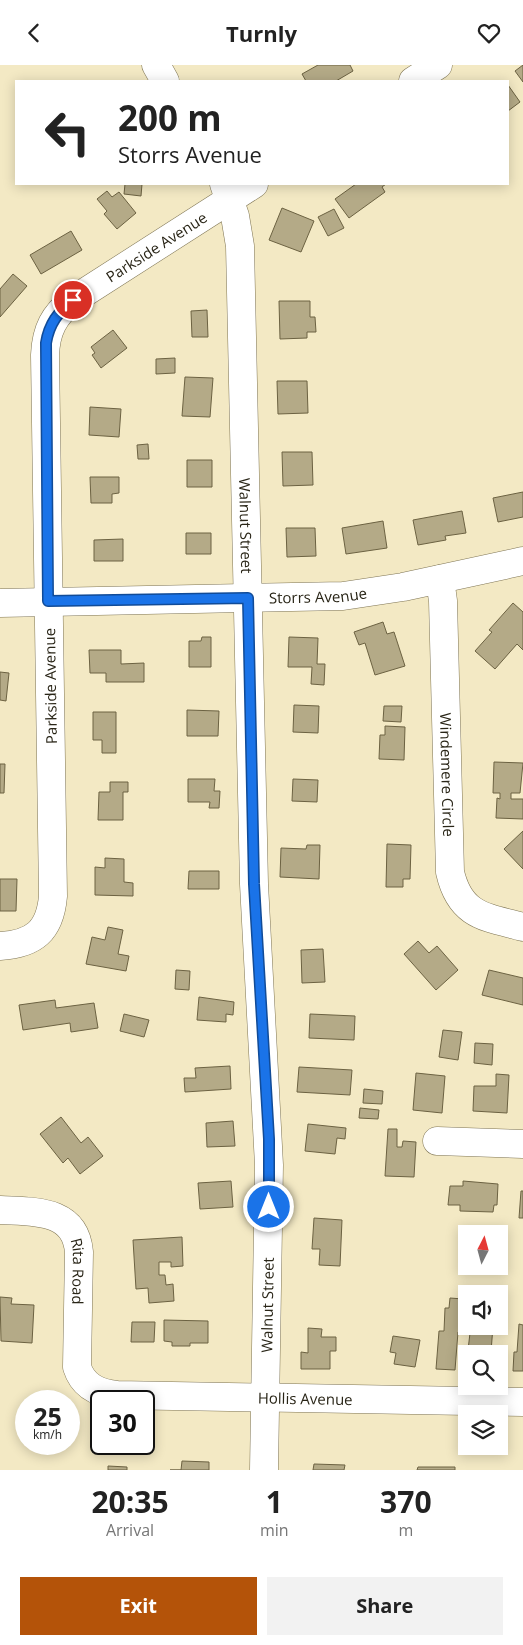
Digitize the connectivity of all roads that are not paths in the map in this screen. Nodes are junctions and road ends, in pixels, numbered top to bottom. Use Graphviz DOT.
graph roads {
  1 [pos="156,65"];
  2 [pos="438,65"];
  3 [pos="164,80"];
  4 [pos="415,80"];
  5 [pos="251,185"];
  6 [pos="227,192"];
  7 [pos="523,561"];
  8 [pos="440,579"];
  9 [pos="248,598"];
  10 [pos="48,601"];
  11 [pos="0,603"];
  12 [pos="523,927"];
  13 [pos="0,945"];
  14 [pos="437,1141"];
  15 [pos="523,1144"];
  16 [pos="0,1210"];
  17 [pos="91,1387"];
  18 [pos="265,1398"];
  19 [pos="523,1402"];
  20 [pos="264,1470"];
  1 -- 3 [label="street"];
  2 -- 4 [label="street"];
  5 -- 6 [label="street, Parkside Avenue"];
  6 -- 9 [label="street, Walnut Street"];
  6 -- 10 [label="street, Parkside Avenue"];
  7 -- 8 [label="street, Storrs Avenue"];
  8 -- 9 [label="street, Storrs Avenue"];
  8 -- 12 [label="street, Windemere Circle"];
  9 -- 10 [label="street, Storrs Avenue"];
  9 -- 18 [label="street, Walnut Street"];
  10 -- 11 [label="street, Storrs Avenue"];
  10 -- 13 [label="street, Parkside Avenue"];
  14 -- 15 [label="street"];
  16 -- 17 [label="street, Rita Road"];
  17 -- 18 [label="street, Hollis Avenue"];
  18 -- 19 [label="street, Hollis Avenue"];
  18 -- 20 [label="street, Walnut Street"];
}
